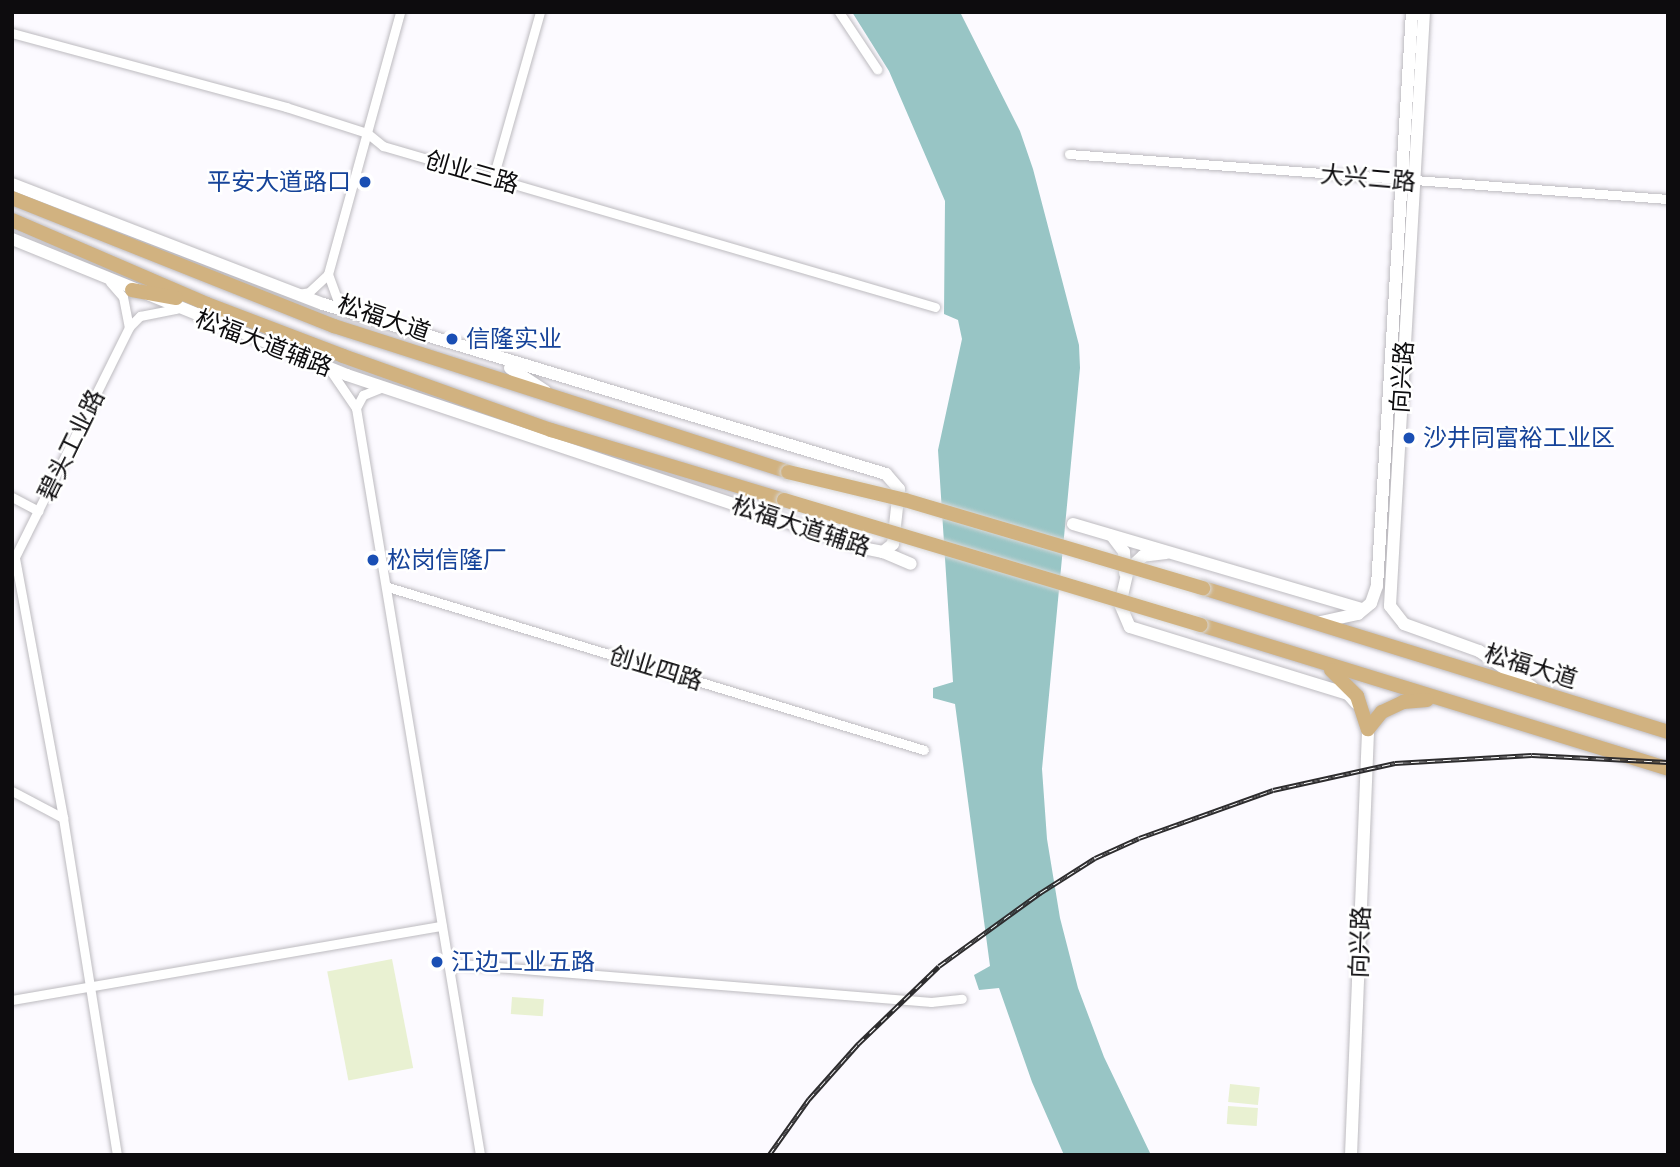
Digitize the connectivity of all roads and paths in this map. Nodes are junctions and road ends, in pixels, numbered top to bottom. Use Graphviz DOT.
graph roads {
  1 [pos="400,12"];
  2 [pos="540,12"];
  3 [pos="839,12"];
  4 [pos="1412,12"];
  5 [pos="1424,12"];
  6 [pos="12,33"];
  7 [pos="877,69"];
  8 [pos="367,133"];
  9 [pos="1069,154"];
  10 [pos="493,178"];
  11 [pos="1408,182"];
  12 [pos="12,184"];
  13 [pos="12,198"];
  14 [pos="1668,199"];
  15 [pos="66,204"];
  16 [pos="12,220"];
  17 [pos="75,223"];
  18 [pos="12,239"];
  19 [pos="130,239"];
  20 [pos="173,262"];
  21 [pos="211,262"];
  22 [pos="328,274"];
  23 [pos="110,282"];
  24 [pos="132,290"];
  25 [pos="295,294"];
  26 [pos="207,304"];
  27 [pos="935,307"];
  28 [pos="176,309"];
  29 [pos="351,312"];
  30 [pos="129,327"];
  31 [pos="498,360"];
  32 [pos="326,366"];
  33 [pos="384,387"];
  34 [pos="557,399"];
  35 [pos="356,408"];
  36 [pos="488,423"];
  37 [pos="551,430"];
  38 [pos="12,497"];
  39 [pos="38,511"];
  40 [pos="1073,524"];
  41 [pos="1112,536"];
  42 [pos="883,552"];
  43 [pos="1166,553"];
  44 [pos="14,560"];
  45 [pos="911,564"];
  46 [pos="1124,580"];
  47 [pos="388,587"];
  48 [pos="1365,609"];
  49 [pos="1316,623"];
  50 [pos="1319,661"];
  51 [pos="1541,693"];
  52 [pos="1437,700"];
  53 [pos="1363,711"];
  54 [pos="1368,729"];
  55 [pos="1668,732"];
  56 [pos="924,750"];
  57 [pos="1668,769"];
  58 [pos="12,791"];
  59 [pos="63,818"];
  60 [pos="442,926"];
  61 [pos="448,963"];
  62 [pos="89,985"];
  63 [pos="962,999"];
  64 [pos="12,1000"];
  65 [pos="117,1155"];
  66 [pos="480,1155"];
  67 [pos="1351,1155"];
  1 -- 8 [label="street"];
  2 -- 10 [label="street"];
  3 -- 7 [label="street"];
  4 -- 11 [label="main road, 向兴路"];
  5 -- 11 [label="main road, 向兴路"];
  6 -- 8 [label="street, 创业三路"];
  8 -- 10 [label="street, 创业三路"];
  8 -- 22 [label="street"];
  9 -- 11 [label="street, 大兴二路"];
  10 -- 27 [label="street, 创业三路"];
  11 -- 14 [label="street, 大兴二路"];
  11 -- 48 [label="main road, 向兴路"];
  11 -- 51 [label="main road, 向兴路"];
  12 -- 15 [label="main road, 松福大道辅路"];
  13 -- 17 [label="main road, 松福大道"];
  15 -- 19 [label="main road, 松福大道辅路"];
  15 -- 21 [label="main road, 松福大道辅路"];
  16 -- 26 [label="main road, 松福大道"];
  17 -- 19 [label="main road, 松福大道辅路"];
  17 -- 20 [label="main road, 松福大道"];
  18 -- 23 [label="main road, 松福大道辅路"];
  19 -- 20 [label="main road, 松福大道辅路"];
  19 -- 21 [label="main road, 松福大道辅路"];
  20 -- 34 [label="main road, 松福大道"];
  21 -- 25 [label="main road, 松福大道辅路"];
  22 -- 25 [label="street"];
  22 -- 29 [label="street"];
  23 -- 24 [label="main road, 松福大道辅路"];
  23 -- 30 [label="street"];
  24 -- 26 [label="main road"];
  24 -- 28 [label="main road, 松福大道辅路"];
  25 -- 29 [label="main road, 松福大道辅路"];
  26 -- 37 [label="main road, 松福大道"];
  28 -- 30 [label="street"];
  28 -- 32 [label="main road, 松福大道辅路"];
  29 -- 31 [label="main road, 松福大道辅路"];
  30 -- 39 [label="street, 碧头工业路"];
  31 -- 34 [label="main road"];
  31 -- 42 [label="main road, 松福大道辅路"];
  32 -- 33 [label="main road, 松福大道辅路"];
  32 -- 35 [label="street"];
  33 -- 35 [label="street"];
  33 -- 36 [label="main road, 松福大道辅路"];
  34 -- 49 [label="main road, 松福大道, bridge"];
  35 -- 47 [label="street"];
  36 -- 37 [label="main road"];
  36 -- 42 [label="main road, 松福大道辅路"];
  37 -- 50 [label="main road, 松福大道, bridge"];
  38 -- 39 [label="street"];
  39 -- 44 [label="street, 碧头工业路"];
  40 -- 41 [label="main road"];
  41 -- 43 [label="main road"];
  41 -- 46 [label="main road"];
  42 -- 45 [label="main road"];
  43 -- 46 [label="main road"];
  43 -- 48 [label="main road"];
  44 -- 59 [label="street"];
  46 -- 53 [label="main road"];
  47 -- 56 [label="street, 创业四路"];
  47 -- 60 [label="street"];
  48 -- 49 [label="main road"];
  49 -- 51 [label="main road, 松福大道"];
  50 -- 52 [label="main road"];
  50 -- 53 [label="main road"];
  51 -- 55 [label="main road, 松福大道"];
  52 -- 54 [label="main road"];
  52 -- 57 [label="main road"];
  53 -- 54 [label="main road"];
  54 -- 67 [label="main road, 向兴路"];
  58 -- 59 [label="street"];
  59 -- 62 [label="street"];
  60 -- 61 [label="street"];
  60 -- 62 [label="street"];
  61 -- 63 [label="street"];
  61 -- 66 [label="street"];
  62 -- 64 [label="street"];
  62 -- 65 [label="street"];
}
